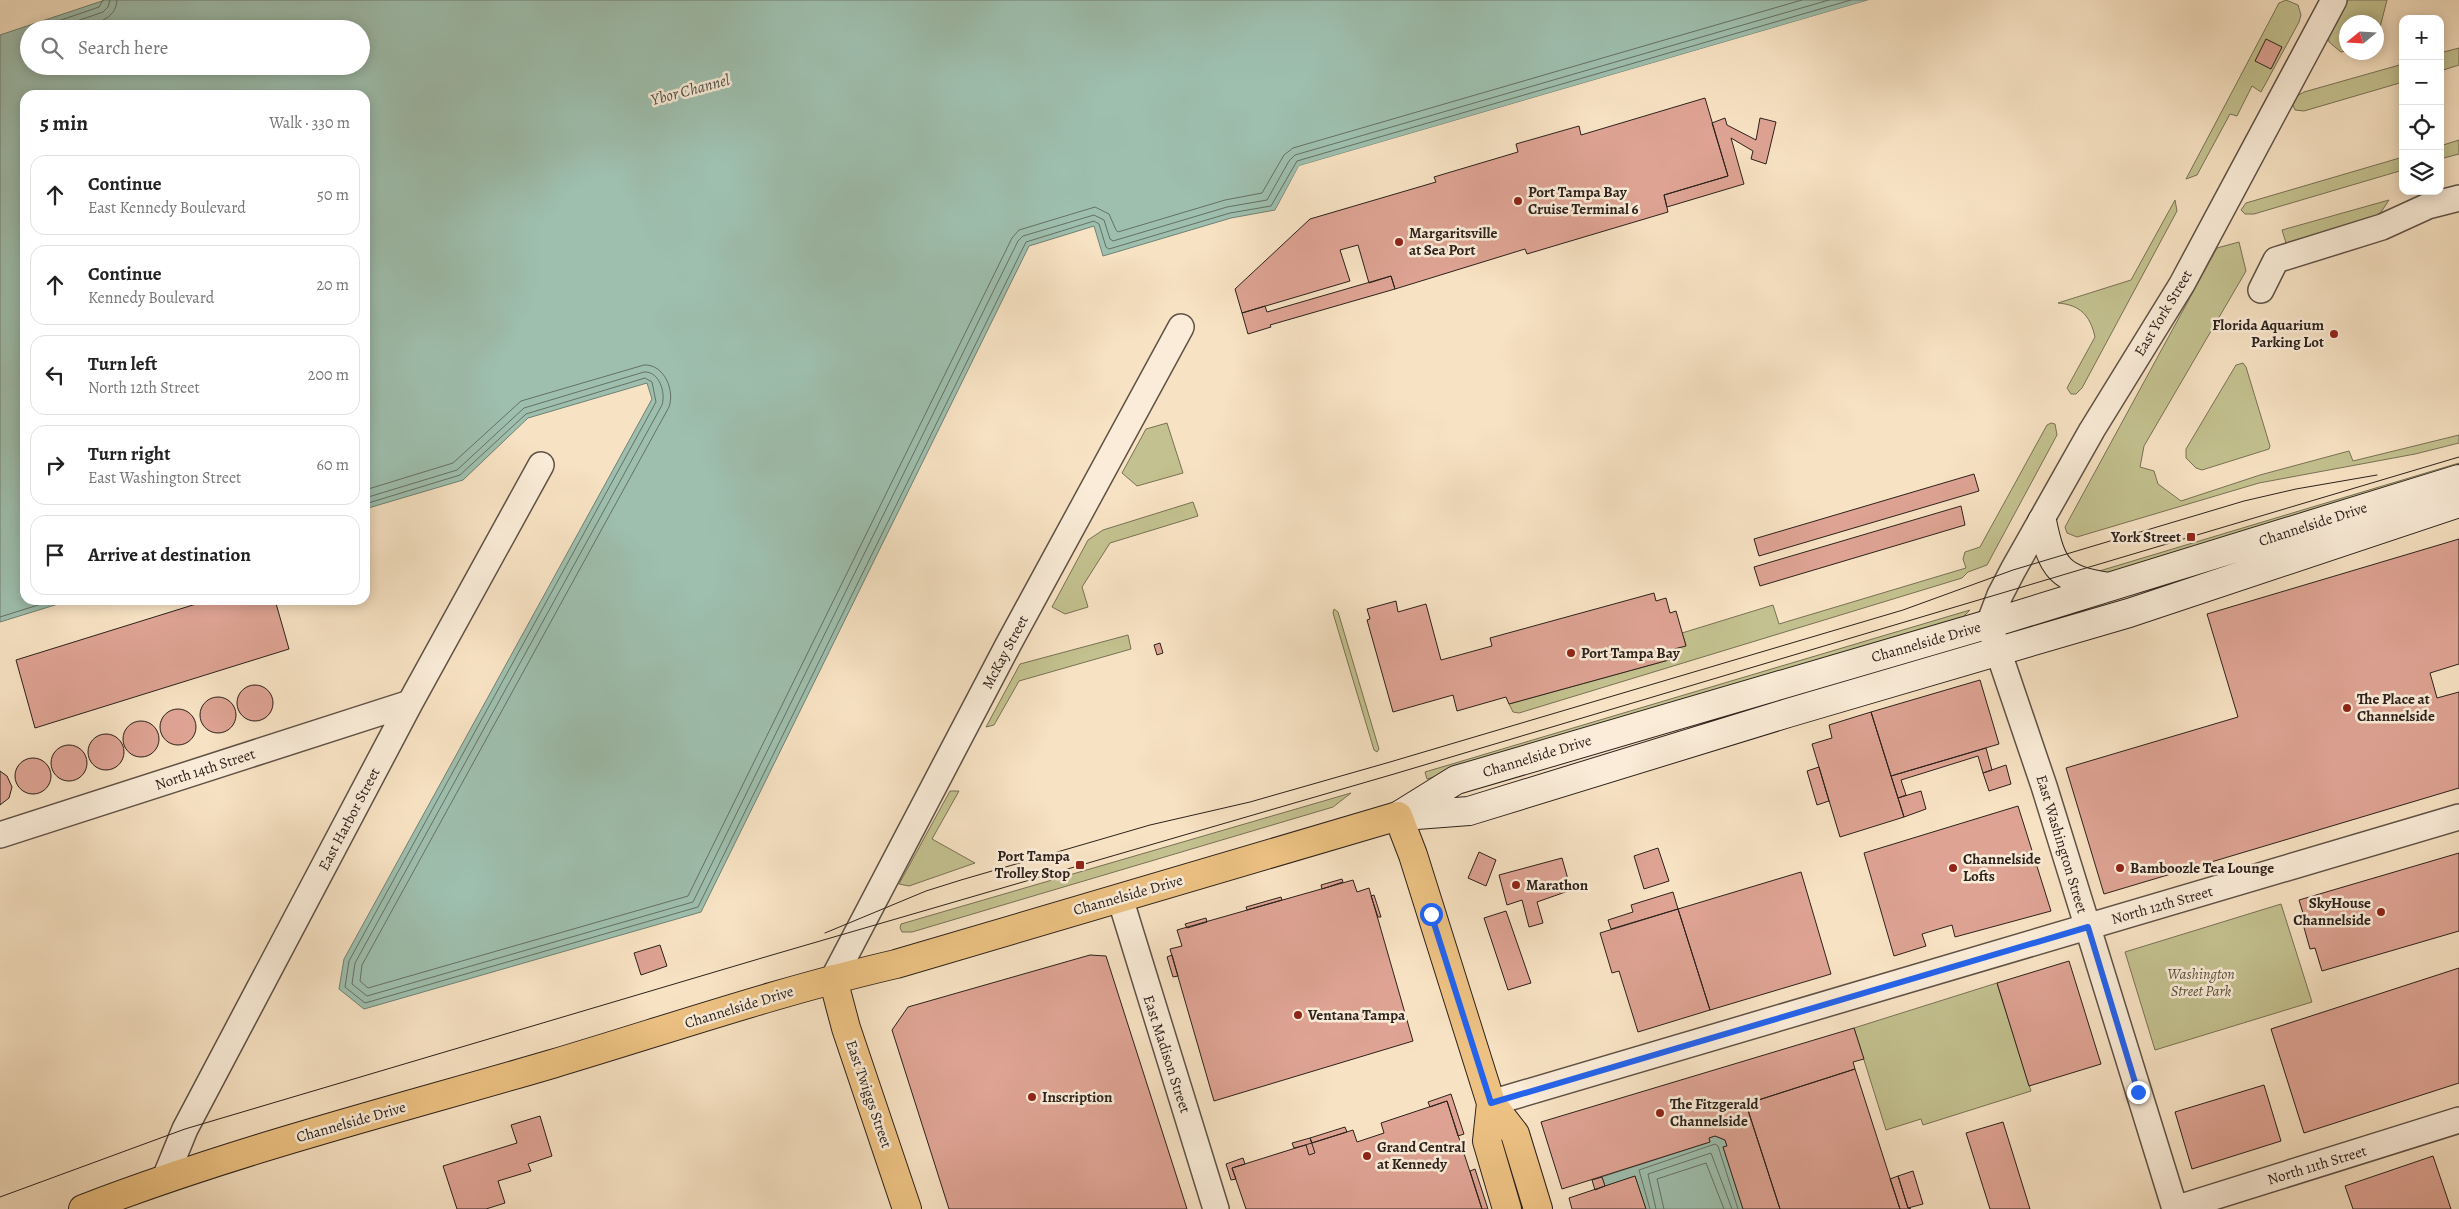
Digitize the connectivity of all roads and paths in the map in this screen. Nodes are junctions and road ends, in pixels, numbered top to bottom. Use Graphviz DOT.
graph roads {
  1 [pos="2334,0"];
  2 [pos="2459,198"];
  3 [pos="2261,290"];
  4 [pos="1181,327"];
  5 [pos="541,465"];
  6 [pos="2459,479"];
  7 [pos="2459,503"];
  8 [pos="2042,521"];
  9 [pos="2109,587"];
  10 [pos="1989,624"];
  11 [pos="1998,651"];
  12 [pos="410,703"];
  13 [pos="1398,816"];
  14 [pos="2459,817"];
  15 [pos="0,835"];
  16 [pos="1120,898"];
  17 [pos="2088,927"];
  18 [pos="833,979"];
  19 [pos="1491,1103"];
  20 [pos="2459,1120"];
  21 [pos="165,1178"];
  22 [pos="83,1209"];
  23 [pos="907,1209"];
  24 [pos="1216,1209"];
  25 [pos="1508,1209"];
  26 [pos="1538,1209"];
  27 [pos="2175,1209"];
  1 -- 8 [label="street, East York Street"];
  2 -- 3 [label="street"];
  4 -- 18 [label="street, McKay Street"];
  5 -- 12 [label="street, East Harbor Street"];
  6 -- 9 [label="main road, Channelside Drive"];
  7 -- 11 [label="main road, Channelside Drive"];
  8 -- 9 [label="main road"];
  8 -- 10 [label="street, East York Street"];
  9 -- 10 [label="main road, Channelside Drive"];
  10 -- 11 [label="street, East Washington Street"];
  10 -- 13 [label="main road, Channelside Drive"];
  11 -- 13 [label="main road, Channelside Drive"];
  11 -- 17 [label="street, East Washington Street"];
  12 -- 15 [label="street, North 14th Street"];
  12 -- 21 [label="street, East Harbor Street"];
  13 -- 16 [label="main road, Channelside Drive"];
  13 -- 19 [label="main road"];
  14 -- 17 [label="street, North 12th Street"];
  16 -- 18 [label="main road, Channelside Drive"];
  16 -- 24 [label="street, East Madison Street"];
  17 -- 19 [label="street, North 12th Street"];
  17 -- 27 [label="street, East Washington Street"];
  18 -- 21 [label="main road, Channelside Drive"];
  18 -- 23 [label="main road, East Twiggs Street"];
  19 -- 25 [label="main road"];
  19 -- 26 [label="main road"];
  20 -- 27 [label="street, North 11th Street"];
  21 -- 22 [label="main road, Channelside Drive"];
}
